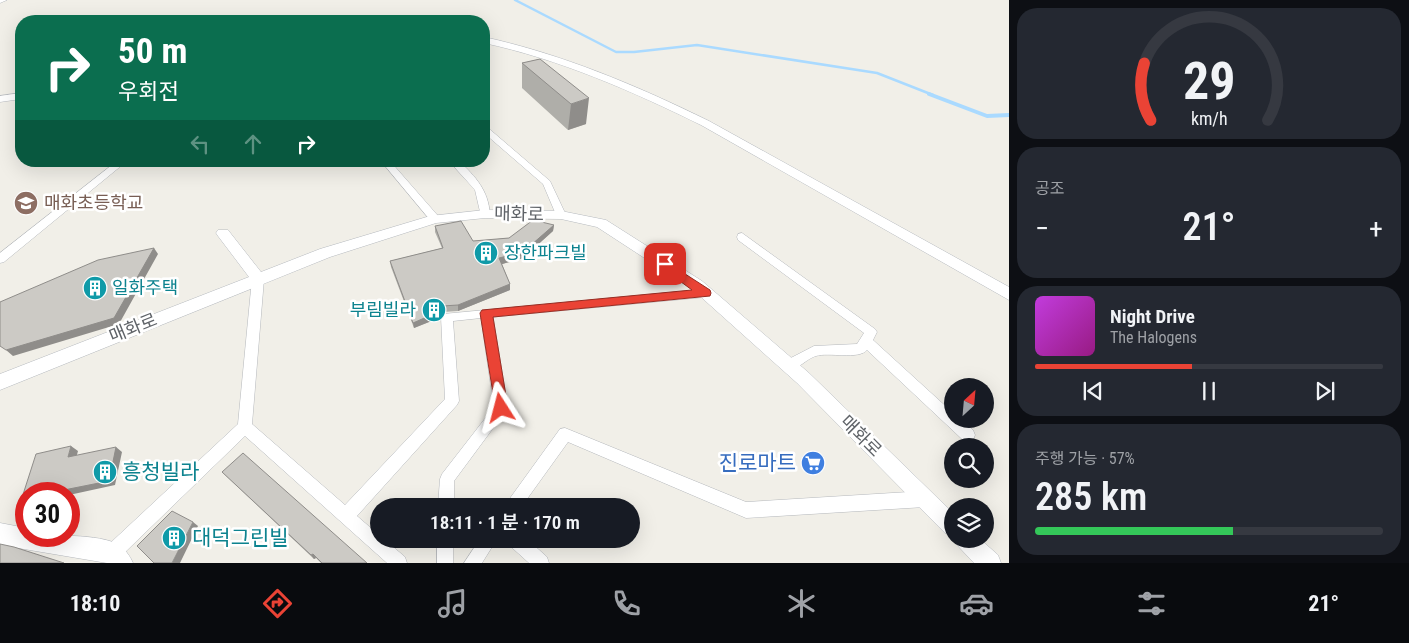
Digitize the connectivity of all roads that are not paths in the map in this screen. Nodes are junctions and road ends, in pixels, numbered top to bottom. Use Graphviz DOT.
graph roads {
  1 [pos="490,41"];
  2 [pos="15,97"];
  3 [pos="0,99"];
  4 [pos="490,134"];
  5 [pos="115,167"];
  6 [pos="390,167"];
  7 [pos="459,167"];
  8 [pos="485,214"];
  9 [pos="562,214"];
  10 [pos="435,218"];
  11 [pos="223,233"];
  12 [pos="742,237"];
  13 [pos="0,258"];
  14 [pos="258,279"];
  15 [pos="706,293"];
  16 [pos="1009,294"];
  17 [pos="486,313"];
  18 [pos="866,341"];
  19 [pos="788,366"];
  20 [pos="0,382"];
  21 [pos="244,427"];
  22 [pos="968,435"];
  23 [pos="446,498"];
  24 [pos="519,498"];
  25 [pos="925,499"];
  26 [pos="346,516"];
  27 [pos="944,518"];
  28 [pos="0,534"];
  29 [pos="445,548"];
  30 [pos="483,548"];
  31 [pos="525,548"];
  32 [pos="974,548"];
  33 [pos="117,558"];
  34 [pos="399,563"];
  35 [pos="445,563"];
  36 [pos="472,563"];
  37 [pos="541,563"];
  38 [pos="990,563"];
  1 -- 16 [label="street"];
  2 -- 3 [label="street"];
  4 -- 9 [label="street"];
  5 -- 13 [label="street"];
  6 -- 10 [label="street"];
  7 -- 8 [label="street"];
  8 -- 9 [label="street, 매화로"];
  8 -- 10 [label="street, 매화로"];
  9 -- 15 [label="street, 매화로"];
  10 -- 14 [label="street, 매화로"];
  11 -- 14 [label="street"];
  12 -- 18 [label="street"];
  14 -- 20 [label="street, 매화로"];
  14 -- 21 [label="street"];
  15 -- 17 [label="street"];
  15 -- 19 [label="street, 매화로"];
  17 -- 23 [label="street"];
  17 -- 26 [label="street"];
  18 -- 19 [label="street"];
  18 -- 22 [label="street"];
  19 -- 25 [label="street, 매화로"];
  21 -- 26 [label="street"];
  21 -- 33 [label="street"];
  24 -- 25 [label="street"];
  25 -- 27 [label="street, 매화로"];
  26 -- 34 [label="street"];
  28 -- 33 [label="street"];
  29 -- 35 [label="street"];
  30 -- 36 [label="street"];
  31 -- 37 [label="street"];
  32 -- 38 [label="street"];
}
